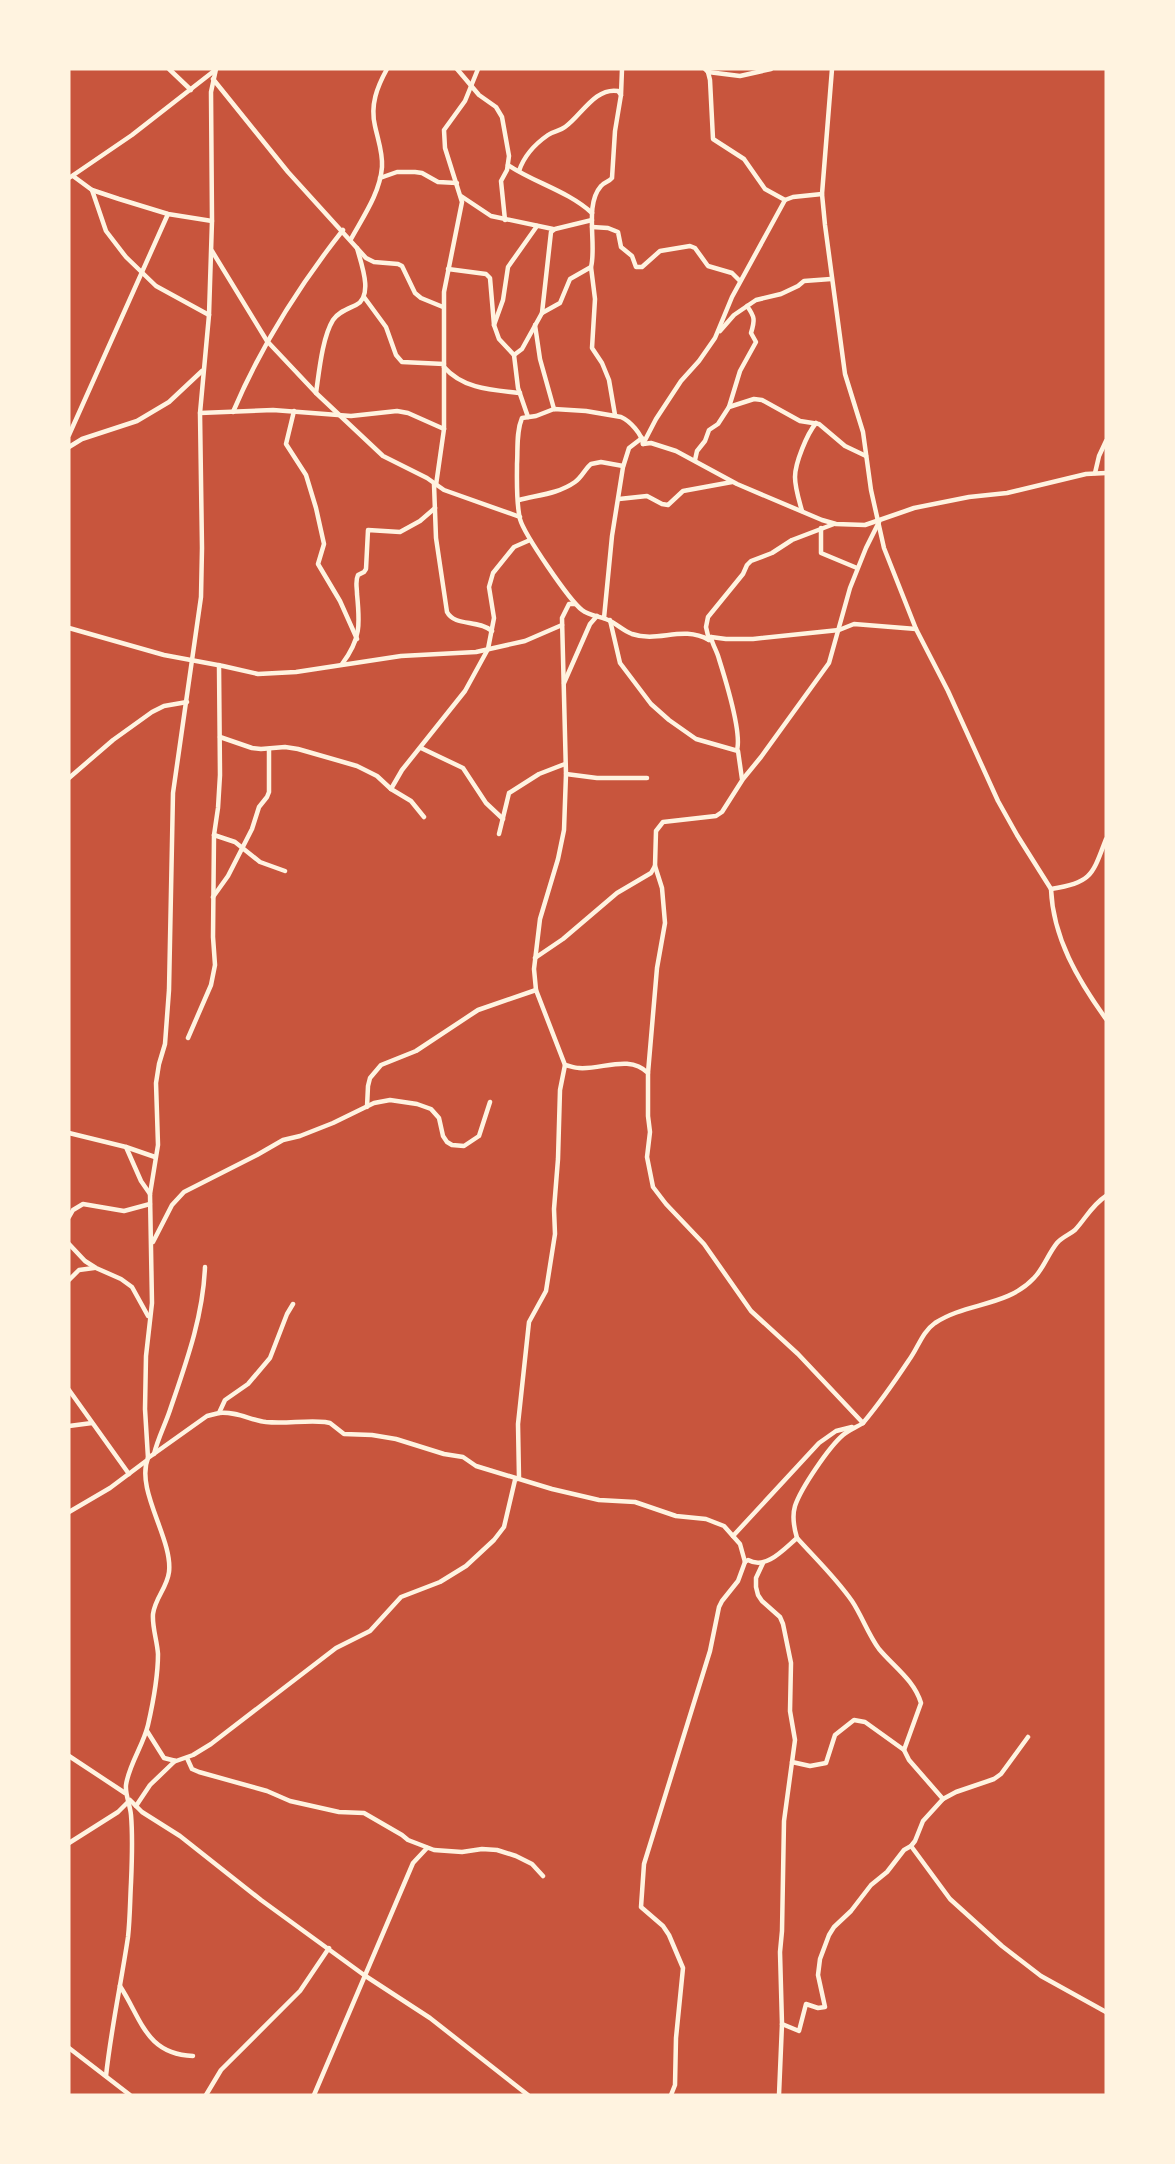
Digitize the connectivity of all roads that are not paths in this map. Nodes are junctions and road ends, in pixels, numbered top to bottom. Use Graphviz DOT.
graph roads {
  1 [pos="169,69"];
  2 [pos="387,69"];
  3 [pos="457,69"];
  4 [pos="478,69"];
  5 [pos="622,69"];
  6 [pos="771,69"];
  7 [pos="832,69"];
  8 [pos="215,70"];
  9 [pos="706,70"];
  10 [pos="213,79"];
  11 [pos="471,85"];
  12 [pos="191,90"];
  13 [pos="621,95"];
  14 [pos="508,165"];
  15 [pos="519,171"];
  16 [pos="71,177"];
  17 [pos="380,178"];
  18 [pos="457,183"];
  19 [pos="92,190"];
  20 [pos="822,194"];
  21 [pos="461,196"];
  22 [pos="785,200"];
  23 [pos="592,213"];
  24 [pos="168,214"];
  25 [pos="505,220"];
  26 [pos="592,220"];
  27 [pos="212,221"];
  28 [pos="537,226"];
  29 [pos="592,227"];
  30 [pos="343,230"];
  31 [pos="553,230"];
  32 [pos="351,239"];
  33 [pos="357,246"];
  34 [pos="211,248"];
  35 [pos="591,267"];
  36 [pos="448,269"];
  37 [pos="141,272"];
  38 [pos="831,279"];
  39 [pos="740,281"];
  40 [pos="364,297"];
  41 [pos="747,306"];
  42 [pos="443,307"];
  43 [pos="542,313"];
  44 [pos="209,315"];
  45 [pos="494,325"];
  46 [pos="535,325"];
  47 [pos="715,338"];
  48 [pos="267,341"];
  49 [pos="514,355"];
  50 [pos="444,366"];
  51 [pos="203,370"];
  52 [pos="316,393"];
  53 [pos="520,393"];
  54 [pos="729,407"];
  55 [pos="554,409"];
  56 [pos="294,411"];
  57 [pos="233,412"];
  58 [pos="200,413"];
  59 [pos="339,415"];
  60 [pos="615,415"];
  61 [pos="528,417"];
  62 [pos="816,423"];
  63 [pos="444,429"];
  64 [pos="69,435"];
  65 [pos="642,438"];
  66 [pos="1106,441"];
  67 [pos="643,444"];
  68 [pos="69,447"];
  69 [pos="866,456"];
  70 [pos="694,460"];
  71 [pos="623,466"];
  72 [pos="1095,473"];
  73 [pos="1106,473"];
  74 [pos="733,482"];
  75 [pos="435,484"];
  76 [pos="619,499"];
  77 [pos="519,500"];
  78 [pos="435,508"];
  79 [pos="802,511"];
  80 [pos="520,517"];
  81 [pos="879,521"];
  82 [pos="836,524"];
  83 [pos="821,528"];
  84 [pos="530,540"];
  85 [pos="857,568"];
  86 [pos="576,604"];
  87 [pos="597,616"];
  88 [pos="604,618"];
  89 [pos="610,620"];
  90 [pos="562,625"];
  91 [pos="69,628"];
  92 [pos="916,629"];
  93 [pos="839,630"];
  94 [pos="492,632"];
  95 [pos="710,638"];
  96 [pos="357,639"];
  97 [pos="488,648"];
  98 [pos="193,661"];
  99 [pos="342,663"];
  100 [pos="219,665"];
  101 [pos="564,683"];
  102 [pos="187,702"];
  103 [pos="220,737"];
  104 [pos="269,748"];
  105 [pos="421,748"];
  106 [pos="737,750"];
  107 [pos="565,764"];
  108 [pos="566,774"];
  109 [pos="69,778"];
  110 [pos="647,778"];
  111 [pos="742,779"];
  112 [pos="391,789"];
  113 [pos="424,817"];
  114 [pos="503,819"];
  115 [pos="499,834"];
  116 [pos="214,835"];
  117 [pos="1106,839"];
  118 [pos="242,846"];
  119 [pos="655,866"];
  120 [pos="285,871"];
  121 [pos="1051,889"];
  122 [pos="213,897"];
  123 [pos="535,958"];
  124 [pos="536,990"];
  125 [pos="1106,1019"];
  126 [pos="188,1038"];
  127 [pos="565,1065"];
  128 [pos="648,1073"];
  129 [pos="490,1102"];
  130 [pos="367,1107"];
  131 [pos="69,1133"];
  132 [pos="126,1147"];
  133 [pos="155,1157"];
  134 [pos="150,1194"];
  135 [pos="1106,1197"];
  136 [pos="150,1204"];
  137 [pos="69,1217"];
  138 [pos="152,1243"];
  139 [pos="69,1244"];
  140 [pos="205,1267"];
  141 [pos="96,1268"];
  142 [pos="69,1280"];
  143 [pos="293,1304"];
  144 [pos="148,1316"];
  145 [pos="69,1390"];
  146 [pos="219,1413"];
  147 [pos="92,1422"];
  148 [pos="863,1423"];
  149 [pos="69,1426"];
  150 [pos="154,1454"];
  151 [pos="148,1459"];
  152 [pos="129,1474"];
  153 [pos="519,1478"];
  154 [pos="69,1512"];
  155 [pos="733,1536"];
  156 [pos="797,1538"];
  157 [pos="745,1562"];
  158 [pos="763,1563"];
  159 [pos="147,1730"];
  160 [pos="1028,1737"];
  161 [pos="904,1750"];
  162 [pos="69,1756"];
  163 [pos="187,1758"];
  164 [pos="176,1761"];
  165 [pos="792,1762"];
  166 [pos="125,1793"];
  167 [pos="943,1799"];
  168 [pos="130,1800"];
  169 [pos="135,1806"];
  170 [pos="69,1843"];
  171 [pos="911,1846"];
  172 [pos="427,1848"];
  173 [pos="543,1876"];
  174 [pos="329,1948"];
  175 [pos="364,1975"];
  176 [pos="120,1985"];
  177 [pos="1106,2012"];
  178 [pos="782,2024"];
  179 [pos="69,2048"];
  180 [pos="193,2056"];
  181 [pos="106,2076"];
  182 [pos="130,2095"];
  183 [pos="207,2095"];
  184 [pos="314,2095"];
  185 [pos="528,2095"];
  186 [pos="671,2095"];
  187 [pos="779,2095"];
  1 -- 12 [label="street"];
  2 -- 17 [label="street"];
  3 -- 11 [label="street"];
  4 -- 11 [label="street"];
  5 -- 13 [label="street"];
  6 -- 9 [label="street"];
  7 -- 20 [label="street"];
  8 -- 10 [label="street"];
  8 -- 12 [label="street"];
  9 -- 22 [label="street"];
  10 -- 27 [label="street"];
  10 -- 30 [label="street"];
  11 -- 14 [label="street"];
  11 -- 18 [label="street"];
  12 -- 16 [label="street"];
  13 -- 15 [label="street"];
  13 -- 23 [label="street"];
  14 -- 15 [label="street"];
  14 -- 25 [label="street"];
  15 -- 23 [label="street"];
  16 -- 19 [label="street"];
  17 -- 18 [label="street"];
  17 -- 32 [label="street"];
  18 -- 21 [label="street"];
  19 -- 24 [label="street"];
  19 -- 37 [label="street"];
  20 -- 22 [label="street"];
  20 -- 38 [label="street"];
  21 -- 25 [label="street"];
  21 -- 36 [label="street"];
  22 -- 39 [label="street"];
  23 -- 26 [label="street"];
  24 -- 27 [label="street"];
  24 -- 37 [label="street"];
  25 -- 28 [label="street"];
  26 -- 29 [label="street"];
  26 -- 31 [label="street"];
  27 -- 34 [label="street"];
  28 -- 31 [label="street"];
  28 -- 45 [label="street"];
  29 -- 35 [label="street"];
  29 -- 39 [label="street"];
  30 -- 32 [label="street"];
  30 -- 48 [label="street"];
  31 -- 43 [label="street"];
  32 -- 33 [label="street"];
  33 -- 40 [label="street"];
  33 -- 42 [label="street"];
  34 -- 44 [label="street"];
  34 -- 48 [label="street"];
  35 -- 43 [label="street"];
  35 -- 60 [label="street"];
  36 -- 42 [label="street"];
  36 -- 45 [label="street"];
  37 -- 44 [label="street"];
  37 -- 64 [label="street"];
  38 -- 41 [label="street"];
  38 -- 69 [label="street"];
  39 -- 47 [label="street"];
  40 -- 50 [label="street"];
  40 -- 52 [label="street"];
  41 -- 47 [label="street"];
  41 -- 54 [label="street"];
  42 -- 50 [label="street"];
  43 -- 46 [label="street"];
  44 -- 51 [label="street"];
  45 -- 49 [label="street"];
  46 -- 49 [label="street"];
  46 -- 55 [label="street"];
  47 -- 67 [label="street"];
  48 -- 52 [label="street"];
  48 -- 57 [label="street"];
  49 -- 53 [label="street"];
  50 -- 53 [label="street"];
  50 -- 63 [label="street"];
  51 -- 58 [label="street"];
  51 -- 68 [label="street"];
  52 -- 59 [label="street"];
  53 -- 61 [label="street"];
  54 -- 62 [label="street"];
  54 -- 70 [label="street"];
  55 -- 60 [label="street"];
  55 -- 61 [label="street"];
  56 -- 57 [label="street"];
  56 -- 59 [label="street"];
  56 -- 96 [label="street"];
  57 -- 58 [label="street"];
  58 -- 98 [label="street"];
  59 -- 63 [label="street"];
  59 -- 75 [label="street"];
  60 -- 65 [label="street"];
  61 -- 77 [label="street"];
  62 -- 69 [label="street"];
  62 -- 79 [label="street"];
  63 -- 75 [label="street"];
  65 -- 67 [label="street"];
  65 -- 71 [label="street"];
  66 -- 72 [label="street"];
  67 -- 70 [label="street"];
  69 -- 81 [label="street"];
  70 -- 74 [label="street"];
  71 -- 76 [label="street"];
  71 -- 77 [label="street"];
  72 -- 73 [label="street"];
  72 -- 81 [label="street"];
  74 -- 76 [label="street"];
  74 -- 79 [label="street"];
  75 -- 78 [label="street"];
  75 -- 80 [label="street"];
  76 -- 88 [label="street"];
  77 -- 80 [label="street"];
  78 -- 94 [label="street"];
  78 -- 96 [label="street"];
  79 -- 82 [label="street"];
  80 -- 84 [label="street"];
  81 -- 82 [label="street"];
  81 -- 85 [label="street"];
  81 -- 92 [label="street"];
  82 -- 83 [label="street"];
  83 -- 85 [label="street"];
  83 -- 95 [label="street"];
  84 -- 86 [label="street"];
  84 -- 94 [label="street"];
  85 -- 93 [label="street"];
  86 -- 87 [label="street"];
  86 -- 90 [label="street"];
  87 -- 88 [label="street"];
  87 -- 101 [label="street"];
  88 -- 89 [label="street"];
  89 -- 95 [label="street"];
  89 -- 106 [label="street"];
  90 -- 97 [label="street"];
  90 -- 101 [label="street"];
  91 -- 98 [label="street"];
  92 -- 93 [label="street"];
  92 -- 121 [label="street"];
  93 -- 95 [label="street"];
  93 -- 111 [label="street"];
  94 -- 97 [label="street"];
  95 -- 106 [label="street"];
  96 -- 99 [label="street"];
  97 -- 99 [label="street"];
  97 -- 105 [label="street"];
  98 -- 100 [label="street"];
  98 -- 102 [label="street"];
  99 -- 100 [label="street"];
  100 -- 103 [label="street"];
  101 -- 107 [label="street"];
  102 -- 109 [label="street"];
  102 -- 133 [label="street"];
  103 -- 104 [label="street"];
  103 -- 116 [label="street"];
  104 -- 112 [label="street"];
  104 -- 118 [label="street"];
  105 -- 112 [label="street"];
  105 -- 114 [label="street"];
  106 -- 111 [label="street"];
  107 -- 108 [label="street"];
  107 -- 114 [label="street"];
  108 -- 110 [label="street"];
  108 -- 123 [label="street"];
  111 -- 119 [label="street"];
  112 -- 113 [label="street"];
  114 -- 115 [label="street"];
  116 -- 118 [label="street"];
  116 -- 122 [label="street"];
  117 -- 121 [label="street"];
  118 -- 120 [label="street"];
  118 -- 122 [label="street"];
  119 -- 123 [label="street"];
  119 -- 128 [label="street"];
  121 -- 125 [label="street"];
  122 -- 126 [label="street"];
  123 -- 124 [label="street"];
  124 -- 127 [label="street"];
  124 -- 130 [label="street"];
  127 -- 128 [label="street"];
  127 -- 153 [label="street"];
  128 -- 148 [label="street"];
  129 -- 130 [label="street"];
  130 -- 138 [label="street"];
  131 -- 132 [label="street"];
  132 -- 133 [label="street"];
  132 -- 134 [label="street"];
  133 -- 134 [label="street"];
  134 -- 136 [label="street"];
  135 -- 148 [label="street"];
  136 -- 137 [label="street"];
  136 -- 138 [label="street"];
  138 -- 151 [label="street"];
  139 -- 141 [label="street"];
  140 -- 150 [label="street"];
  141 -- 142 [label="street"];
  141 -- 144 [label="street"];
  143 -- 146 [label="street"];
  145 -- 147 [label="street"];
  146 -- 150 [label="street"];
  146 -- 153 [label="street"];
  147 -- 149 [label="street"];
  147 -- 152 [label="street"];
  148 -- 155 [label="street"];
  148 -- 156 [label="street"];
  150 -- 151 [label="street"];
  151 -- 152 [label="street"];
  151 -- 159 [label="street"];
  152 -- 154 [label="street"];
  153 -- 155 [label="street"];
  153 -- 163 [label="street"];
  155 -- 157 [label="street"];
  156 -- 158 [label="street"];
  156 -- 161 [label="street"];
  157 -- 158 [label="street"];
  157 -- 186 [label="street"];
  158 -- 165 [label="street"];
  159 -- 164 [label="street"];
  159 -- 166 [label="street"];
  160 -- 167 [label="street"];
  161 -- 165 [label="street"];
  161 -- 167 [label="street"];
  162 -- 166 [label="street"];
  163 -- 164 [label="street"];
  163 -- 172 [label="street"];
  164 -- 169 [label="street"];
  165 -- 178 [label="street"];
  166 -- 168 [label="street"];
  167 -- 171 [label="street"];
  168 -- 169 [label="street"];
  168 -- 170 [label="street"];
  168 -- 176 [label="street"];
  169 -- 174 [label="street"];
  171 -- 177 [label="street"];
  171 -- 178 [label="street"];
  172 -- 173 [label="street"];
  172 -- 175 [label="street"];
  174 -- 175 [label="street"];
  174 -- 183 [label="street"];
  175 -- 184 [label="street"];
  175 -- 185 [label="street"];
  176 -- 180 [label="street"];
  176 -- 181 [label="street"];
  178 -- 187 [label="street"];
  179 -- 181 [label="street"];
  181 -- 182 [label="street"];
}
